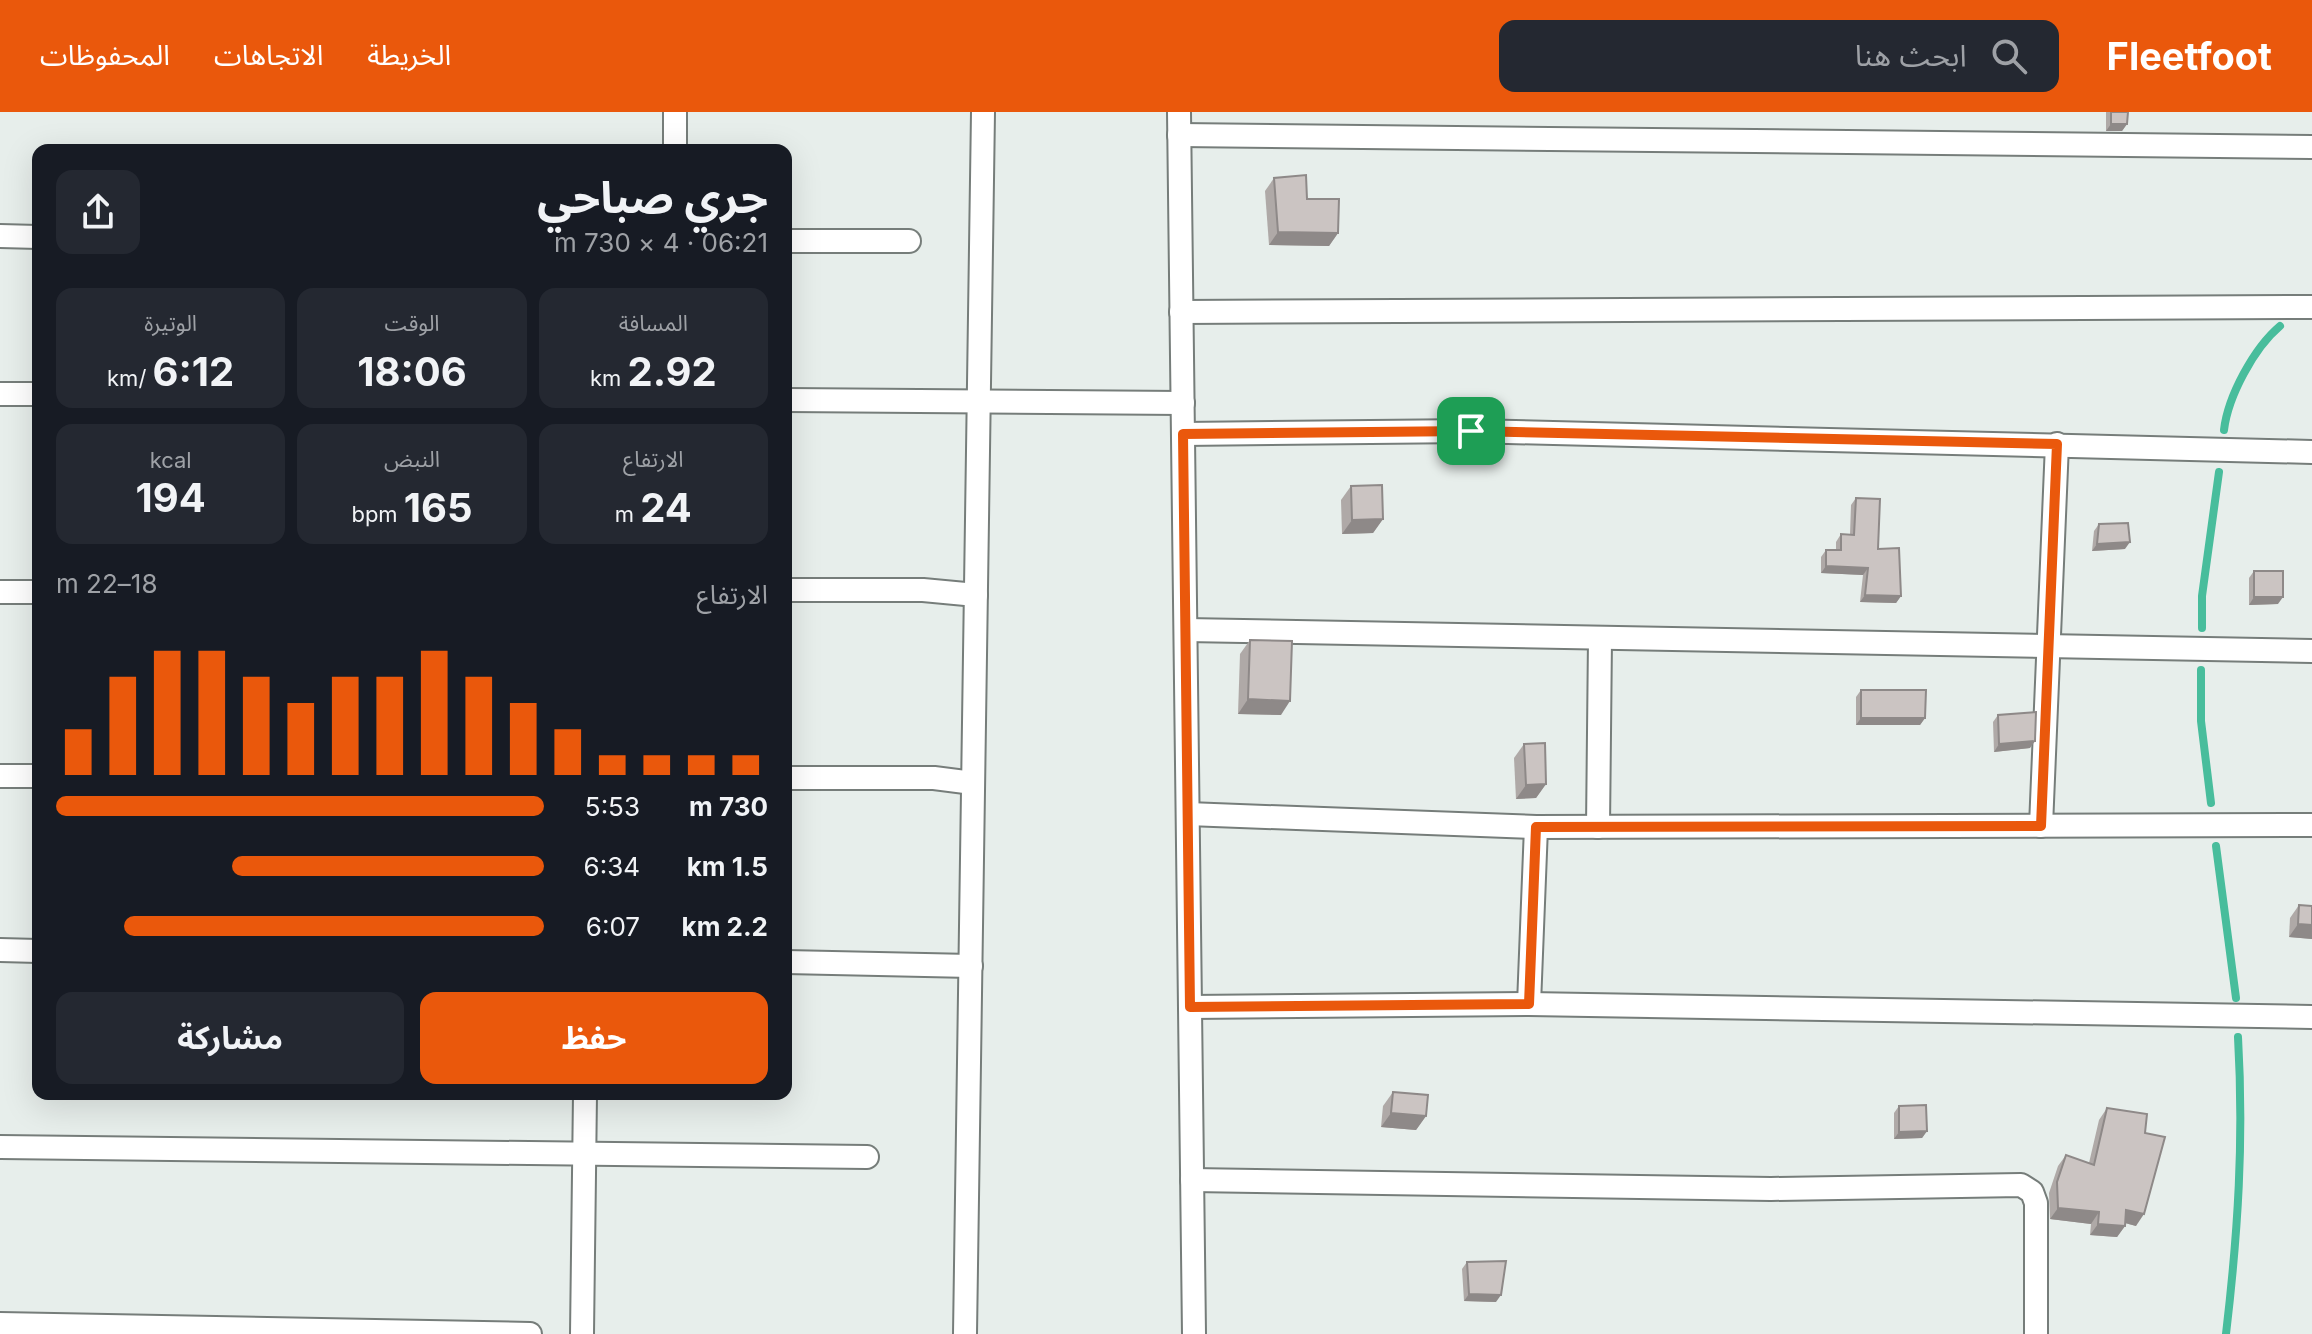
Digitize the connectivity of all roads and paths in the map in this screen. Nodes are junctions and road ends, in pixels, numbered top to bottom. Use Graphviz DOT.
graph roads {
  1 [pos="675,112"];
  2 [pos="983,112"];
  3 [pos="1179,112"];
  4 [pos="1179,135"];
  5 [pos="675,144"];
  6 [pos="2312,147"];
  7 [pos="0,236"];
  8 [pos="32,237"];
  9 [pos="792,241"];
  10 [pos="909,241"];
  11 [pos="2312,307"];
  12 [pos="1181,312"];
  13 [pos="0,394"];
  14 [pos="32,394"];
  15 [pos="792,400"];
  16 [pos="979,402"];
  17 [pos="1183,403"];
  18 [pos="1183,434"];
  19 [pos="2057,444"];
  20 [pos="2312,452"];
  21 [pos="792,590"];
  22 [pos="0,592"];
  23 [pos="32,592"];
  24 [pos="976,595"];
  25 [pos="1186,630"];
  26 [pos="1600,639"];
  27 [pos="2046,646"];
  28 [pos="2312,651"];
  29 [pos="0,776"];
  30 [pos="32,776"];
  31 [pos="792,778"];
  32 [pos="973,783"];
  33 [pos="1188,814"];
  34 [pos="2312,825"];
  35 [pos="2041,826"];
  36 [pos="1536,827"];
  37 [pos="1598,827"];
  38 [pos="0,950"];
  39 [pos="32,951"];
  40 [pos="792,962"];
  41 [pos="971,966"];
  42 [pos="1529,1004"];
  43 [pos="1190,1007"];
  44 [pos="2312,1017"];
  45 [pos="585,1100"];
  46 [pos="0,1147"];
  47 [pos="584,1154"];
  48 [pos="867,1157"];
  49 [pos="1192,1180"];
  50 [pos="0,1324"];
  51 [pos="530,1334"];
  52 [pos="582,1334"];
  53 [pos="965,1334"];
  54 [pos="1194,1334"];
  55 [pos="2036,1334"];
  1 -- 5 [label="street"];
  2 -- 16 [label="street"];
  3 -- 4 [label="street"];
  4 -- 6 [label="street"];
  4 -- 12 [label="street"];
  7 -- 8 [label="street"];
  9 -- 10 [label="street"];
  11 -- 12 [label="street"];
  12 -- 17 [label="street"];
  13 -- 14 [label="street"];
  15 -- 16 [label="street"];
  16 -- 17 [label="street"];
  16 -- 24 [label="street"];
  17 -- 18 [label="street"];
  18 -- 19 [label="street"];
  18 -- 25 [label="street"];
  19 -- 20 [label="street"];
  19 -- 27 [label="street"];
  21 -- 24 [label="street"];
  22 -- 23 [label="street"];
  24 -- 32 [label="street"];
  25 -- 26 [label="street"];
  25 -- 33 [label="street"];
  26 -- 27 [label="street"];
  26 -- 37 [label="street"];
  27 -- 28 [label="street"];
  27 -- 35 [label="street"];
  29 -- 30 [label="street"];
  31 -- 32 [label="street"];
  32 -- 41 [label="street"];
  33 -- 36 [label="street"];
  33 -- 43 [label="street"];
  34 -- 35 [label="street"];
  35 -- 37 [label="street"];
  36 -- 37 [label="street"];
  36 -- 42 [label="street"];
  38 -- 39 [label="street"];
  40 -- 41 [label="street"];
  41 -- 53 [label="street"];
  42 -- 43 [label="street"];
  42 -- 44 [label="street"];
  43 -- 49 [label="street"];
  45 -- 47 [label="street"];
  46 -- 47 [label="street"];
  47 -- 48 [label="street"];
  47 -- 52 [label="street"];
  49 -- 54 [label="street"];
  49 -- 55 [label="street"];
  50 -- 51 [label="street"];
}
